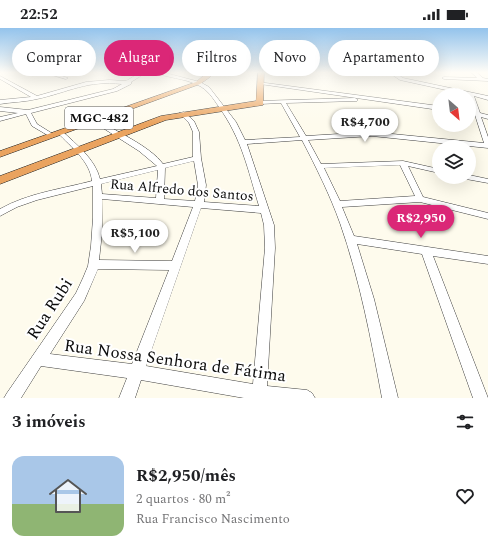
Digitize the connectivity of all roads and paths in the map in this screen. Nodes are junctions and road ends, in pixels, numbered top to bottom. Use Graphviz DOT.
graph roads {
  1 [pos="21,89"];
  2 [pos="65,89"];
  3 [pos="116,89"];
  4 [pos="180,89"];
  5 [pos="207,89"];
  6 [pos="260,89"];
  7 [pos="308,89"];
  8 [pos="473,89"];
  9 [pos="337,93"];
  10 [pos="478,95"];
  11 [pos="364,97"];
  12 [pos="36,98"];
  13 [pos="488,98"];
  14 [pos="282,101"];
  15 [pos="337,101"];
  16 [pos="0,102"];
  17 [pos="260,103"];
  18 [pos="432,107"];
  19 [pos="0,109"];
  20 [pos="225,110"];
  21 [pos="28,112"];
  22 [pos="182,113"];
  23 [pos="476,114"];
  24 [pos="488,117"];
  25 [pos="0,119"];
  26 [pos="94,120"];
  27 [pos="60,132"];
  28 [pos="51,135"];
  29 [pos="119,136"];
  30 [pos="304,138"];
  31 [pos="242,142"];
  32 [pos="488,146"];
  33 [pos="79,151"];
  34 [pos="0,154"];
  35 [pos="197,158"];
  36 [pos="403,163"];
  37 [pos="161,166"];
  38 [pos="320,166"];
  39 [pos="432,169"];
  40 [pos="476,178"];
  41 [pos="0,180"];
  42 [pos="488,181"];
  43 [pos="97,182"];
  44 [pos="98,196"];
  45 [pos="420,199"];
  46 [pos="160,201"];
  47 [pos="336,204"];
  48 [pos="200,205"];
  49 [pos="264,210"];
  50 [pos="0,213"];
  51 [pos="488,216"];
  52 [pos="351,239"];
  53 [pos="426,251"];
  54 [pos="488,260"];
  55 [pos="93,264"];
  56 [pos="176,266"];
  57 [pos="38,359"];
  58 [pos="136,372"];
  59 [pos="259,395"];
  60 [pos="12,398"];
  61 [pos="126,398"];
  62 [pos="307,398"];
  63 [pos="390,398"];
  64 [pos="481,398"];
  1 -- 12 [label="street"];
  2 -- 12 [label="street"];
  3 -- 21 [label="street"];
  4 -- 26 [label="highway, MGC-482"];
  5 -- 20 [label="street"];
  6 -- 17 [label="highway"];
  7 -- 9 [label="street"];
  8 -- 10 [label="street"];
  9 -- 11 [label="street"];
  9 -- 15 [label="street"];
  10 -- 13 [label="street"];
  11 -- 15 [label="street"];
  11 -- 18 [label="street"];
  12 -- 16 [label="street"];
  14 -- 15 [label="street"];
  14 -- 17 [label="street"];
  14 -- 30 [label="street"];
  17 -- 20 [label="highway, MGC-482"];
  19 -- 21 [label="street"];
  20 -- 22 [label="highway, MGC-482"];
  20 -- 31 [label="street"];
  21 -- 25 [label="street"];
  21 -- 28 [label="street"];
  22 -- 29 [label="highway, MGC-482"];
  22 -- 35 [label="street"];
  23 -- 24 [label="street"];
  23 -- 32 [label="street"];
  26 -- 27 [label="highway, MGC-482"];
  26 -- 29 [label="street"];
  27 -- 28 [label="highway, MGC-482"];
  27 -- 33 [label="street, Rua Rubi"];
  28 -- 34 [label="highway, MGC-482"];
  29 -- 33 [label="highway, MGC-482"];
  29 -- 37 [label="street"];
  30 -- 31 [label="street"];
  30 -- 32 [label="street"];
  30 -- 38 [label="street"];
  31 -- 49 [label="street"];
  33 -- 41 [label="highway, MGC-482"];
  33 -- 43 [label="street, Rua Rubi"];
  35 -- 37 [label="street"];
  35 -- 48 [label="street"];
  36 -- 38 [label="street"];
  36 -- 39 [label="street"];
  36 -- 45 [label="street"];
  37 -- 43 [label="street"];
  37 -- 46 [label="street"];
  38 -- 47 [label="street"];
  40 -- 42 [label="street"];
  43 -- 44 [label="street, Rua Rubi"];
  43 -- 50 [label="street"];
  44 -- 46 [label="street, Rua Alfredo dos Santos"];
  44 -- 55 [label="street, Rua Rubi"];
  45 -- 47 [label="street"];
  45 -- 51 [label="street"];
  46 -- 48 [label="street, Rua Alfredo dos Santos"];
  47 -- 52 [label="street"];
  48 -- 49 [label="street, Rua Alfredo dos Santos"];
  48 -- 56 [label="street"];
  49 -- 59 [label="street"];
  52 -- 53 [label="street"];
  52 -- 63 [label="street"];
  53 -- 54 [label="street"];
  53 -- 64 [label="street"];
  55 -- 56 [label="street"];
  55 -- 57 [label="street, Rua Rubi"];
  56 -- 58 [label="street"];
  57 -- 58 [label="street, Rua Nossa Senhora de Fátima"];
  57 -- 60 [label="street, Rua Rubi"];
  58 -- 59 [label="street, Rua Nossa Senhora de Fátima"];
  58 -- 61 [label="street"];
  59 -- 62 [label="street, Rua Nossa Senhora de Fátima"];
}
